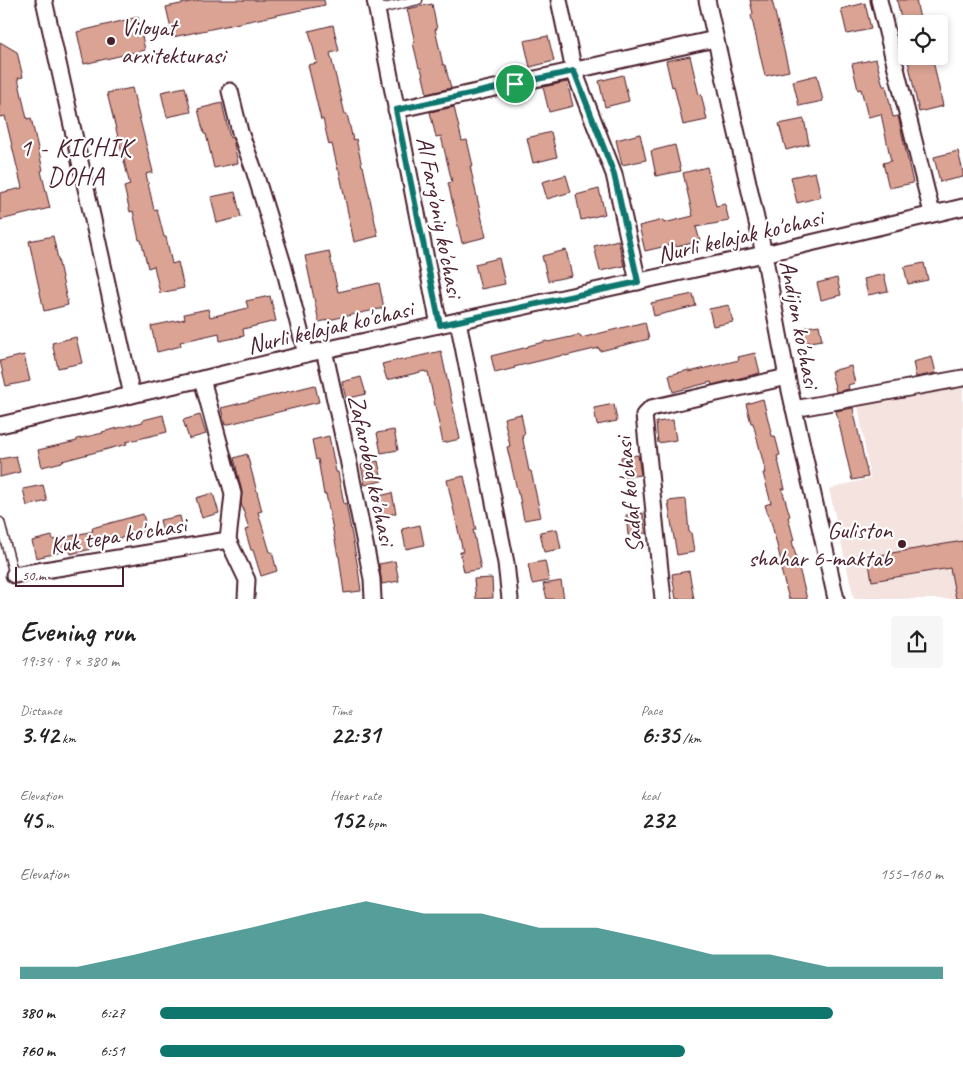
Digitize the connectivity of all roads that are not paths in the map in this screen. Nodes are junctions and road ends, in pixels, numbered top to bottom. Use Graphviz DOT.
graph roads {
  1 [pos="44,0"];
  2 [pos="418,0"];
  3 [pos="559,0"];
  4 [pos="707,0"];
  5 [pos="879,0"];
  6 [pos="375,5"];
  7 [pos="715,39"];
  8 [pos="574,71"];
  9 [pos="230,91"];
  10 [pos="396,110"];
  11 [pos="963,207"];
  12 [pos="932,213"];
  13 [pos="764,254"];
  14 [pos="638,282"];
  15 [pos="458,321"];
  16 [pos="440,325"];
  17 [pos="324,350"];
  18 [pos="306,354"];
  19 [pos="787,377"];
  20 [pos="963,378"];
  21 [pos="202,379"];
  22 [pos="132,395"];
  23 [pos="794,409"];
  24 [pos="0,425"];
  25 [pos="0,522"];
  26 [pos="228,540"];
  27 [pos="14,575"];
  28 [pos="246,599"];
  29 [pos="373,599"];
  30 [pos="510,599"];
  31 [pos="663,599"];
  32 [pos="836,599"];
  1 -- 22 [label="street"];
  2 -- 6 [label="lane"];
  3 -- 8 [label="street"];
  4 -- 7 [label="street, Andijon ko'chasi"];
  5 -- 12 [label="street"];
  6 -- 10 [label="street, Al Farg'oniy ko'chasi"];
  7 -- 8 [label="street"];
  7 -- 13 [label="street, Andijon ko'chasi"];
  8 -- 10 [label="street"];
  8 -- 14 [label="street"];
  9 -- 18 [label="street"];
  10 -- 16 [label="street, Al Farg'oniy ko'chasi"];
  11 -- 12 [label="street, Nurli kelajak ko'chasi"];
  12 -- 13 [label="street, Nurli kelajak ko'chasi"];
  13 -- 14 [label="street, Nurli kelajak ko'chasi"];
  13 -- 19 [label="street, Andijon ko'chasi"];
  14 -- 15 [label="street, Nurli kelajak ko'chasi"];
  15 -- 16 [label="street, Nurli kelajak ko'chasi"];
  15 -- 30 [label="street, Al Farg'oniy ko'chasi"];
  16 -- 17 [label="street, Nurli kelajak ko'chasi"];
  17 -- 18 [label="street, Nurli kelajak ko'chasi"];
  17 -- 29 [label="street, Zafarobod ko'chasi"];
  18 -- 21 [label="street, Nurli kelajak ko'chasi"];
  19 -- 23 [label="street, Andijon ko'chasi"];
  19 -- 31 [label="street, Sadaf ko'chasi"];
  20 -- 23 [label="street"];
  21 -- 22 [label="street, Nurli kelajak ko'chasi"];
  21 -- 26 [label="street"];
  22 -- 24 [label="street, Nurli kelajak ko'chasi"];
  23 -- 32 [label="street, Andijon ko'chasi"];
  25 -- 27 [label="lane"];
  26 -- 27 [label="street, Kuk tepa ko'chasi"];
  26 -- 28 [label="street"];
}
